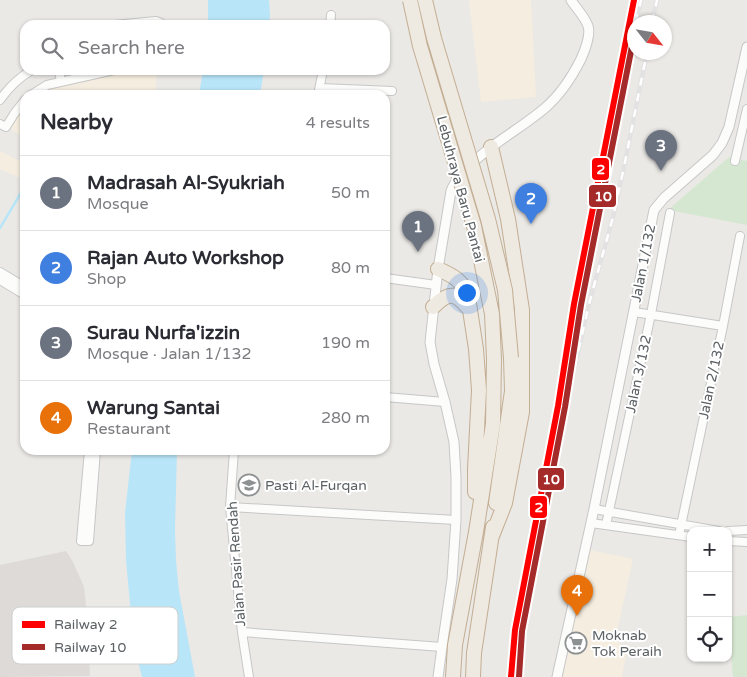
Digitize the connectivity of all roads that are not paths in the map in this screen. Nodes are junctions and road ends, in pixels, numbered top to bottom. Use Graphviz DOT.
graph roads {
  1 [pos="410,0"];
  2 [pos="426,0"];
  3 [pos="571,0"];
  4 [pos="332,15"];
  5 [pos="331,20"];
  6 [pos="747,46"];
  7 [pos="24,75"];
  8 [pos="60,75"];
  9 [pos="92,75"];
  10 [pos="322,75"];
  11 [pos="61,82"];
  12 [pos="39,90"];
  13 [pos="320,90"];
  14 [pos="0,100"];
  15 [pos="20,106"];
  16 [pos="747,108"];
  17 [pos="0,124"];
  18 [pos="490,147"];
  19 [pos="735,161"];
  20 [pos="670,213"];
  21 [pos="740,236"];
  22 [pos="438,269"];
  23 [pos="0,272"];
  24 [pos="390,279"];
  25 [pos="0,280"];
  26 [pos="20,284"];
  27 [pos="436,285"];
  28 [pos="20,292"];
  29 [pos="433,308"];
  30 [pos="471,311"];
  31 [pos="634,312"];
  32 [pos="650,314"];
  33 [pos="723,326"];
  34 [pos="390,397"];
  35 [pos="445,402"];
  36 [pos="89,455"];
  37 [pos="96,455"];
  38 [pos="234,455"];
  39 [pos="230,507"];
  40 [pos="594,509"];
  41 [pos="609,511"];
  42 [pos="456,520"];
  43 [pos="591,523"];
  44 [pos="682,524"];
  45 [pos="606,525"];
  46 [pos="696,527"];
  47 [pos="747,530"];
  48 [pos="732,531"];
  49 [pos="476,532"];
  50 [pos="678,535"];
  51 [pos="492,536"];
  52 [pos="687,536"];
  53 [pos="732,541"];
  54 [pos="747,542"];
  55 [pos="242,632"];
  56 [pos="442,647"];
  57 [pos="249,677"];
  58 [pos="438,677"];
  59 [pos="453,677"];
  60 [pos="473,677"];
  61 [pos="557,677"];
  1 -- 49 [label="highway, Lebuhraya Baru Pantai, bridge"];
  2 -- 51 [label="highway, Lebuhraya Baru Pantai, bridge"];
  3 -- 18 [label="street"];
  4 -- 5 [label="street"];
  6 -- 31 [label="street, Jalan 1/132"];
  7 -- 14 [label="street"];
  8 -- 11 [label="street"];
  9 -- 11 [label="street"];
  10 -- 13 [label="street"];
  11 -- 12 [label="street"];
  15 -- 17 [label="street"];
  16 -- 19 [label="street"];
  18 -- 22 [label="street"];
  18 -- 51 [label="highway"];
  20 -- 32 [label="street, Jalan 3/132"];
  21 -- 33 [label="street, Jalan 2/132"];
  22 -- 27 [label="street"];
  22 -- 30 [label="highway"];
  23 -- 26 [label="street"];
  24 -- 27 [label="street"];
  25 -- 28 [label="street"];
  27 -- 29 [label="street"];
  29 -- 30 [label="highway"];
  29 -- 35 [label="street"];
  30 -- 49 [label="highway"];
  31 -- 32 [label="street"];
  31 -- 40 [label="street, Jalan 1/132"];
  32 -- 33 [label="street"];
  32 -- 41 [label="street, Jalan 3/132"];
  33 -- 44 [label="street, Jalan 2/132"];
  34 -- 35 [label="street"];
  35 -- 42 [label="street"];
  36 -- 37 [label="street"];
  38 -- 39 [label="street, Jalan Pasir Rendah"];
  39 -- 42 [label="street"];
  39 -- 55 [label="street, Jalan Pasir Rendah"];
  40 -- 41 [label="street"];
  40 -- 43 [label="street, Jalan 1/132"];
  41 -- 44 [label="street"];
  41 -- 45 [label="street, Jalan 3/132"];
  42 -- 56 [label="street"];
  43 -- 45 [label="street"];
  43 -- 61 [label="street, Jalan 1/132"];
  44 -- 46 [label="street"];
  44 -- 50 [label="street, Jalan 2/132"];
  45 -- 50 [label="street"];
  47 -- 48 [label="street"];
  49 -- 59 [label="highway, Lebuhraya Baru Pantai"];
  50 -- 52 [label="street"];
  51 -- 60 [label="highway, Lebuhraya Baru Pantai"];
  53 -- 54 [label="street"];
  55 -- 56 [label="street"];
  55 -- 57 [label="street, Jalan Pasir Rendah"];
  56 -- 58 [label="street"];
}
